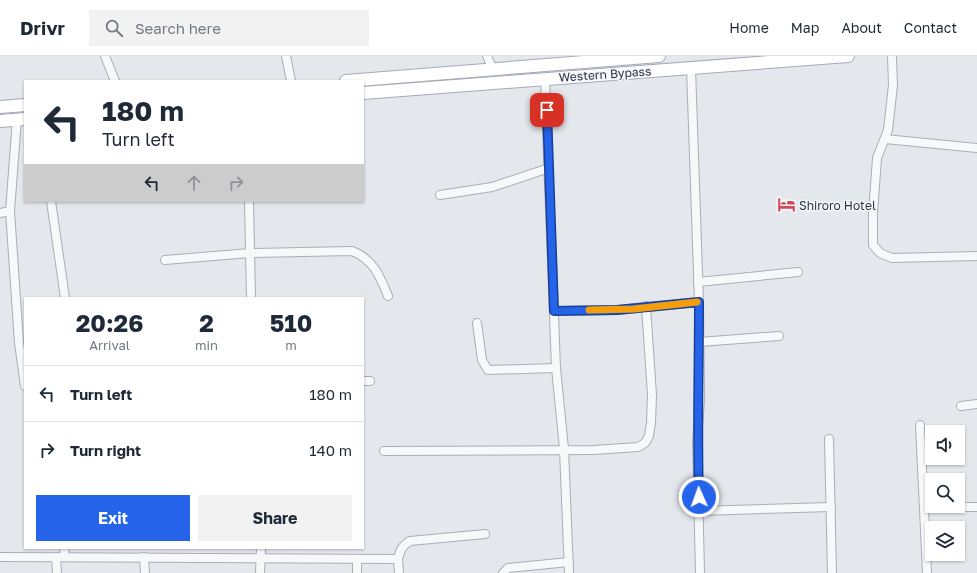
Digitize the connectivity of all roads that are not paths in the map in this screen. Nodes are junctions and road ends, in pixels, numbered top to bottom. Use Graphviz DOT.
graph roads {
  1 [pos="105,56"];
  2 [pos="286,56"];
  3 [pos="488,56"];
  4 [pos="642,56"];
  5 [pos="659,56"];
  6 [pos="848,56"];
  7 [pos="892,56"];
  8 [pos="620,57"];
  9 [pos="691,68"];
  10 [pos="493,70"];
  11 [pos="545,78"];
  12 [pos="115,80"];
  13 [pos="291,80"];
  14 [pos="359,80"];
  15 [pos="364,93"];
  16 [pos="24,106"];
  17 [pos="0,107"];
  18 [pos="21,119"];
  19 [pos="0,121"];
  20 [pos="885,139"];
  21 [pos="977,148"];
  22 [pos="549,168"];
  23 [pos="440,195"];
  24 [pos="51,202"];
  25 [pos="249,202"];
  26 [pos="10,211"];
  27 [pos="0,213"];
  28 [pos="250,253"];
  29 [pos="977,256"];
  30 [pos="165,260"];
  31 [pos="798,272"];
  32 [pos="698,282"];
  33 [pos="388,296"];
  34 [pos="65,297"];
  35 [pos="251,297"];
  36 [pos="699,302"];
  37 [pos="646,306"];
  38 [pos="554,311"];
  39 [pos="477,323"];
  40 [pos="779,336"];
  41 [pos="699,342"];
  42 [pos="556,368"];
  43 [pos="24,379"];
  44 [pos="977,404"];
  45 [pos="961,406"];
  46 [pos="920,425"];
  47 [pos="828,439"];
  48 [pos="564,449"];
  49 [pos="384,451"];
  50 [pos="831,506"];
  51 [pos="965,507"];
  52 [pos="977,507"];
  53 [pos="699,511"];
  54 [pos="485,534"];
  55 [pos="64,549"];
  56 [pos="261,549"];
  57 [pos="0,557"];
  58 [pos="60,557"];
  59 [pos="144,557"];
  60 [pos="261,559"];
  61 [pos="357,559"];
  62 [pos="398,559"];
  63 [pos="569,562"];
  64 [pos="56,573"];
  65 [pos="145,573"];
  66 [pos="260,573"];
  67 [pos="357,573"];
  68 [pos="399,573"];
  69 [pos="503,573"];
  70 [pos="569,573"];
  71 [pos="700,573"];
  72 [pos="832,573"];
  73 [pos="927,573"];
  1 -- 12 [label="street"];
  2 -- 13 [label="street"];
  3 -- 10 [label="street"];
  4 -- 5 [label="main road, Western Bypass"];
  4 -- 8 [label="main road, Western Bypass"];
  6 -- 9 [label="main road, Western Bypass"];
  7 -- 20 [label="street"];
  8 -- 10 [label="main road, Western Bypass"];
  9 -- 11 [label="main road, Western Bypass"];
  9 -- 32 [label="street"];
  10 -- 14 [label="main road, Western Bypass"];
  11 -- 15 [label="main road, Western Bypass"];
  11 -- 22 [label="street"];
  16 -- 17 [label="main road"];
  18 -- 19 [label="main road"];
  18 -- 26 [label="street"];
  20 -- 21 [label="street"];
  20 -- 29 [label="street"];
  22 -- 23 [label="street"];
  22 -- 38 [label="street"];
  24 -- 34 [label="street"];
  25 -- 28 [label="street"];
  26 -- 27 [label="street"];
  26 -- 43 [label="street"];
  28 -- 30 [label="street"];
  28 -- 33 [label="street"];
  28 -- 35 [label="street"];
  31 -- 32 [label="street"];
  32 -- 36 [label="street"];
  36 -- 37 [label="street"];
  36 -- 41 [label="street"];
  37 -- 38 [label="street"];
  37 -- 48 [label="street"];
  38 -- 42 [label="street"];
  39 -- 42 [label="street"];
  40 -- 41 [label="street"];
  41 -- 53 [label="street"];
  42 -- 48 [label="street"];
  44 -- 45 [label="street"];
  46 -- 73 [label="street"];
  47 -- 50 [label="street"];
  48 -- 49 [label="street"];
  48 -- 63 [label="street"];
  50 -- 53 [label="street"];
  50 -- 72 [label="street"];
  51 -- 52 [label="street"];
  53 -- 71 [label="street"];
  54 -- 62 [label="street"];
  55 -- 58 [label="street"];
  56 -- 60 [label="street"];
  57 -- 58 [label="street"];
  58 -- 59 [label="street"];
  58 -- 64 [label="street"];
  59 -- 60 [label="street"];
  59 -- 65 [label="street"];
  60 -- 61 [label="street"];
  60 -- 66 [label="street"];
  61 -- 62 [label="street"];
  61 -- 67 [label="street"];
  62 -- 68 [label="street"];
  63 -- 69 [label="street"];
  63 -- 70 [label="street"];
}
